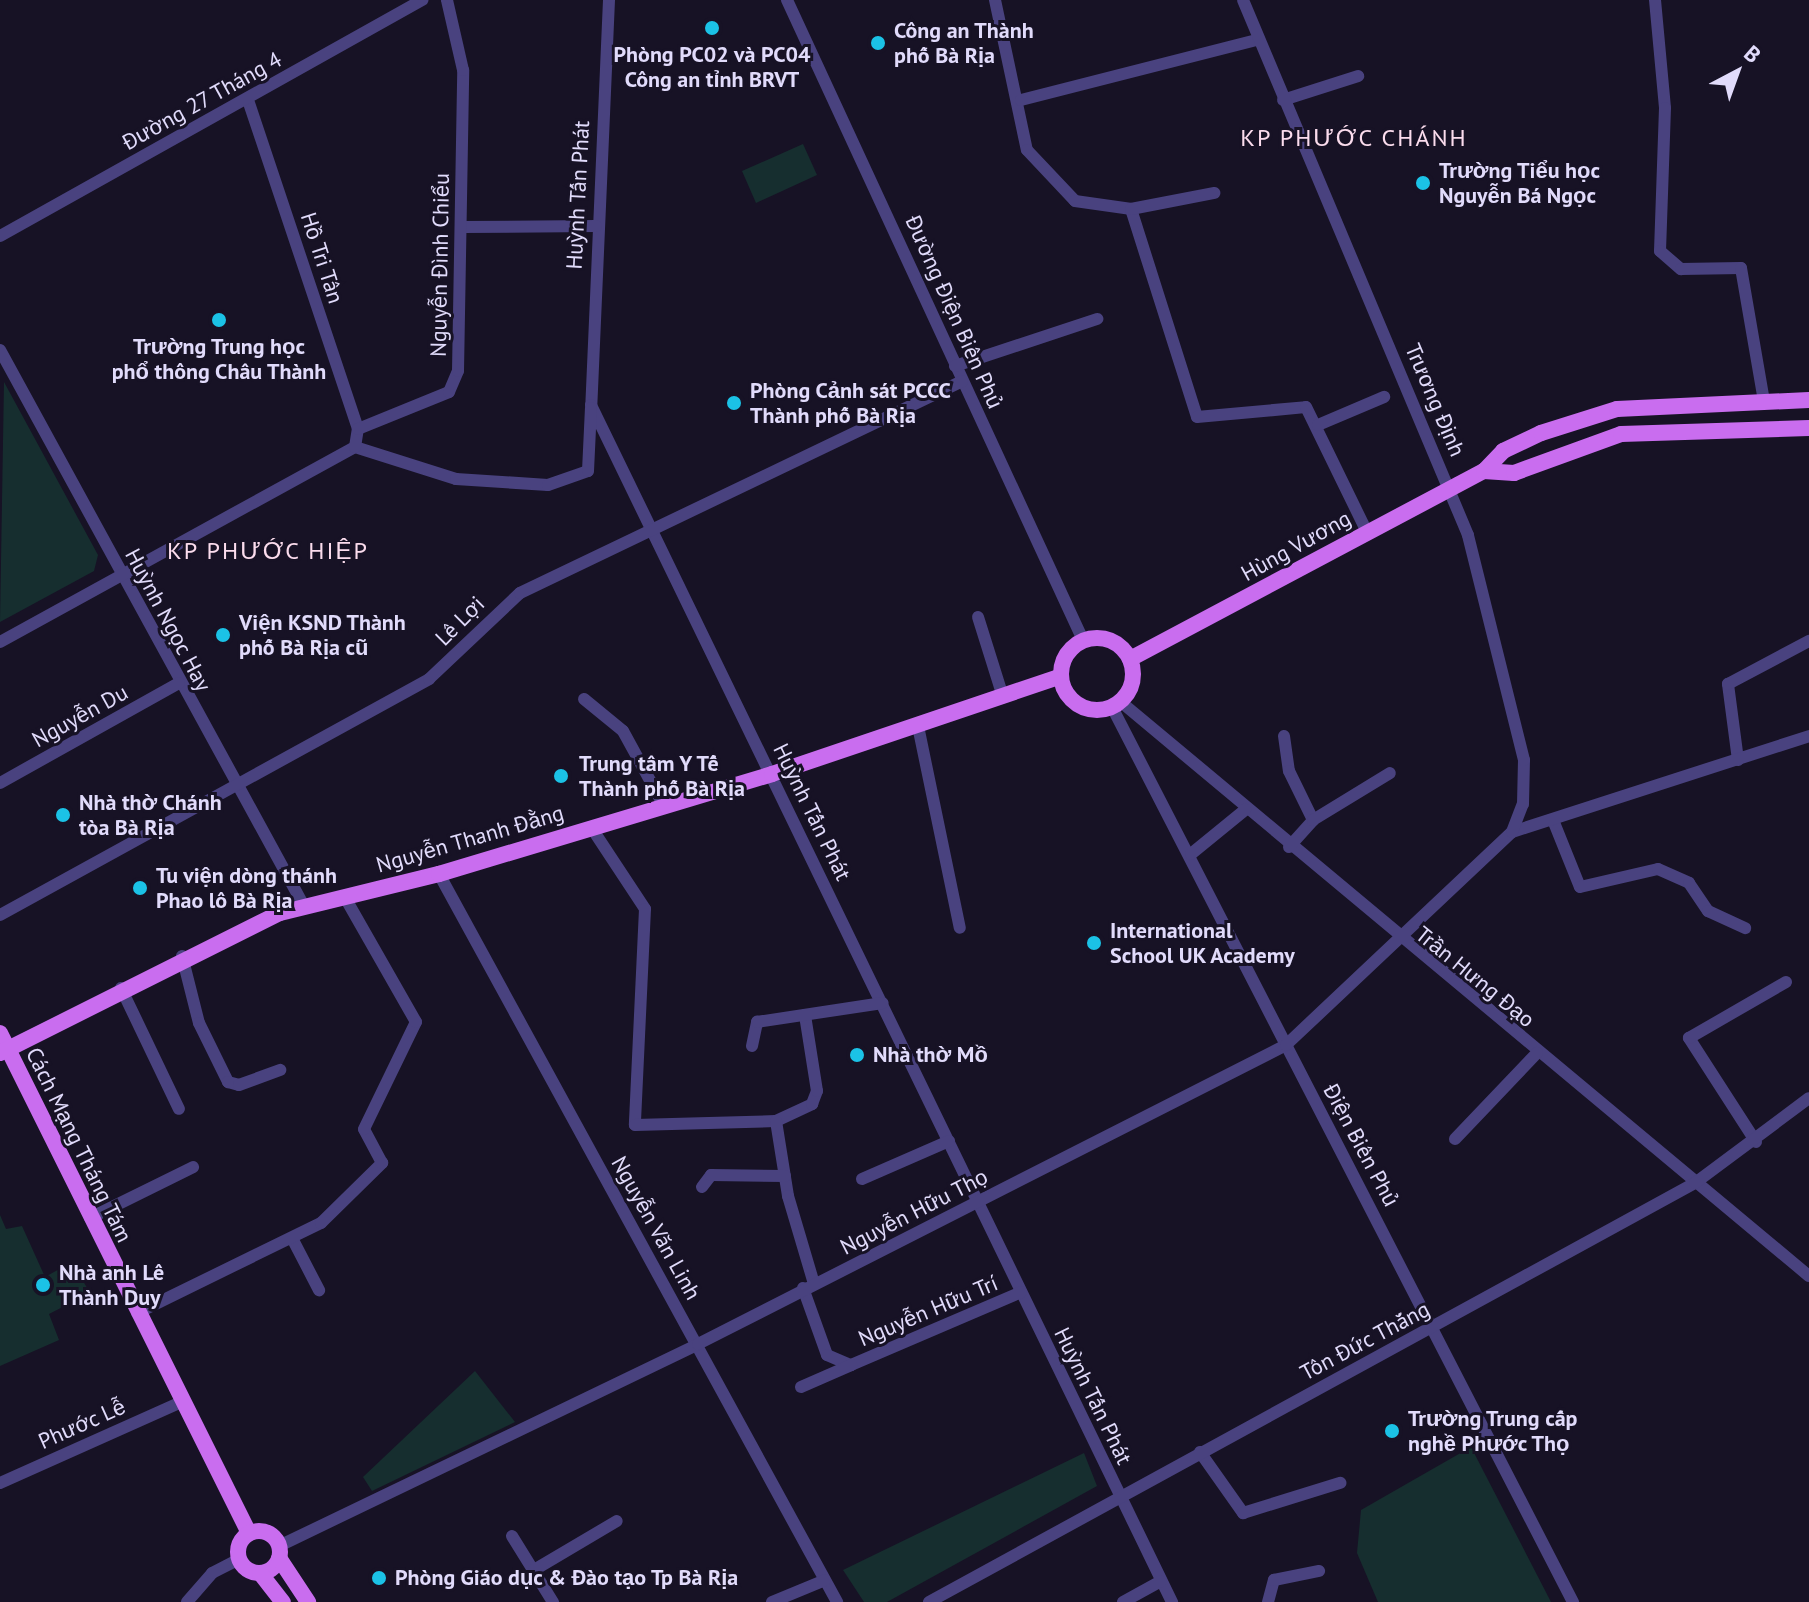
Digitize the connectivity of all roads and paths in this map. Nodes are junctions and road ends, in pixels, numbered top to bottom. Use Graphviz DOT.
graph roads {
  1 [pos="423,0"];
  2 [pos="447,0"];
  3 [pos="609,0"];
  4 [pos="787,0"];
  5 [pos="995,0"];
  6 [pos="1243,0"];
  7 [pos="1655,0"];
  8 [pos="1257,40"];
  9 [pos="1358,76"];
  10 [pos="248,100"];
  11 [pos="1021,100"];
  12 [pos="1283,100"];
  13 [pos="1214,193"];
  14 [pos="1131,209"];
  15 [pos="596,226"];
  16 [pos="462,227"];
  17 [pos="0,236"];
  18 [pos="1097,319"];
  19 [pos="0,350"];
  20 [pos="955,366"];
  21 [pos="962,381"];
  22 [pos="1384,397"];
  23 [pos="1809,400"];
  24 [pos="1764,401"];
  25 [pos="591,405"];
  26 [pos="1318,425"];
  27 [pos="1809,428"];
  28 [pos="358,429"];
  29 [pos="355,447"];
  30 [pos="1484,471"];
  31 [pos="1450,486"];
  32 [pos="653,530"];
  33 [pos="1367,532"];
  34 [pos="120,574"];
  35 [pos="978,617"];
  36 [pos="1083,640"];
  37 [pos="1809,641"];
  38 [pos="0,642"];
  39 [pos="1130,659"];
  40 [pos="1061,676"];
  41 [pos="179,683"];
  42 [pos="1003,697"];
  43 [pos="584,699"];
  44 [pos="1117,704"];
  45 [pos="918,726"];
  46 [pos="1284,736"];
  47 [pos="1809,736"];
  48 [pos="1738,760"];
  49 [pos="1390,773"];
  50 [pos="772,774"];
  51 [pos="0,783"];
  52 [pos="237,790"];
  53 [pos="664,806"];
  54 [pos="1245,810"];
  55 [pos="1313,820"];
  56 [pos="1553,820"];
  57 [pos="591,827"];
  58 [pos="1512,832"];
  59 [pos="1289,847"];
  60 [pos="1191,854"];
  61 [pos="439,874"];
  62 [pos="344,896"];
  63 [pos="304,906"];
  64 [pos="0,915"];
  65 [pos="960,928"];
  66 [pos="1745,928"];
  67 [pos="1402,943"];
  68 [pos="182,956"];
  69 [pos="1786,982"];
  70 [pos="121,988"];
  71 [pos="883,1003"];
  72 [pos="805,1015"];
  73 [pos="2,1045"];
  74 [pos="1286,1045"];
  75 [pos="752,1046"];
  76 [pos="1537,1053"];
  77 [pos="280,1070"];
  78 [pos="1809,1098"];
  79 [pos="179,1109"];
  80 [pos="776,1121"];
  81 [pos="1455,1139"];
  82 [pos="949,1141"];
  83 [pos="1756,1142"];
  84 [pos="193,1167"];
  85 [pos="785,1176"];
  86 [pos="862,1179"];
  87 [pos="1695,1183"];
  88 [pos="702,1187"];
  89 [pos="978,1202"];
  90 [pos="90,1218"];
  91 [pos="292,1238"];
  92 [pos="1809,1276"];
  93 [pos="808,1286"];
  94 [pos="319,1290"];
  95 [pos="1021,1292"];
  96 [pos="137,1313"];
  97 [pos="1435,1327"];
  98 [pos="698,1344"];
  99 [pos="851,1365"];
  100 [pos="801,1387"];
  101 [pos="181,1402"];
  102 [pos="1200,1452"];
  103 [pos="0,1483"];
  104 [pos="1340,1483"];
  105 [pos="1119,1496"];
  106 [pos="617,1521"];
  107 [pos="249,1533"];
  108 [pos="512,1536"];
  109 [pos="279,1552"];
  110 [pos="240,1559"];
  111 [pos="534,1570"];
  112 [pos="1319,1571"];
  113 [pos="260,1573"];
  114 [pos="825,1580"];
  115 [pos="1161,1581"];
  116 [pos="187,1602"];
  117 [pos="283,1602"];
  118 [pos="308,1602"];
  119 [pos="553,1602"];
  120 [pos="772,1602"];
  121 [pos="837,1602"];
  122 [pos="929,1602"];
  123 [pos="1123,1602"];
  124 [pos="1172,1602"];
  125 [pos="1268,1602"];
  126 [pos="1573,1602"];
  1 -- 10 [label="street, Đường 27 Tháng 4"];
  2 -- 16 [label="street, Nguyễn Đình Chiểu"];
  3 -- 15 [label="street, Huỳnh Tấn Phát"];
  4 -- 20 [label="street, Đường Điện Biên Phủ"];
  5 -- 11 [label="street"];
  6 -- 8 [label="street, Trương Định"];
  7 -- 24 [label="street"];
  8 -- 11 [label="street"];
  8 -- 12 [label="street, Trương Định"];
  9 -- 12 [label="street"];
  10 -- 17 [label="street, Đường 27 Tháng 4"];
  10 -- 28 [label="street, Hồ Tri Tân"];
  11 -- 14 [label="street"];
  12 -- 31 [label="street, Trương Định"];
  13 -- 14 [label="street"];
  14 -- 26 [label="street"];
  15 -- 16 [label="street"];
  15 -- 25 [label="street, Huỳnh Tấn Phát"];
  16 -- 28 [label="street, Nguyễn Đình Chiểu"];
  18 -- 20 [label="street"];
  19 -- 34 [label="street, Huỳnh Ngọc Hay"];
  20 -- 21 [label="street, Đường Điện Biên Phủ"];
  21 -- 32 [label="street, Lê Lợi"];
  21 -- 36 [label="street, Đường Điện Biên Phủ"];
  22 -- 26 [label="street"];
  23 -- 24 [label="main road, Hùng Vương"];
  24 -- 30 [label="main road, Hùng Vương"];
  25 -- 29 [label="street"];
  25 -- 32 [label="street, Huỳnh Tấn Phát"];
  26 -- 33 [label="street"];
  27 -- 30 [label="main road, Hùng Vương"];
  28 -- 29 [label="street"];
  29 -- 34 [label="street"];
  30 -- 31 [label="main road, Hùng Vương"];
  31 -- 33 [label="main road, Hùng Vương"];
  31 -- 58 [label="street, Trương Định"];
  32 -- 50 [label="street, Huỳnh Tấn Phát"];
  32 -- 52 [label="street, Lê Lợi"];
  33 -- 39 [label="main road, Hùng Vương"];
  34 -- 38 [label="street"];
  34 -- 41 [label="street, Huỳnh Ngọc Hay"];
  35 -- 42 [label="street"];
  36 -- 39 [label="main road"];
  36 -- 40 [label="main road"];
  37 -- 48 [label="street"];
  39 -- 44 [label="main road"];
  40 -- 42 [label="main road, Nguyễn Thanh Đằng"];
  40 -- 44 [label="main road"];
  41 -- 51 [label="street, Nguyễn Du"];
  41 -- 52 [label="street, Huỳnh Ngọc Hay"];
  42 -- 45 [label="main road, Nguyễn Thanh Đằng"];
  43 -- 53 [label="street"];
  44 -- 54 [label="street, Trần Hưng Đạo"];
  44 -- 60 [label="street, Điện Biên Phủ"];
  45 -- 50 [label="main road, Nguyễn Thanh Đằng"];
  45 -- 65 [label="street"];
  46 -- 55 [label="street"];
  47 -- 48 [label="street"];
  48 -- 56 [label="street"];
  49 -- 55 [label="street"];
  50 -- 53 [label="main road, Nguyễn Thanh Đằng"];
  50 -- 71 [label="street, Huỳnh Tấn Phát"];
  52 -- 63 [label="street, Huỳnh Ngọc Hay"];
  52 -- 64 [label="street, Lê Lợi"];
  53 -- 57 [label="main road, Nguyễn Thanh Đằng"];
  54 -- 59 [label="street, Trần Hưng Đạo"];
  54 -- 60 [label="street"];
  55 -- 59 [label="street"];
  56 -- 58 [label="street"];
  56 -- 66 [label="street"];
  57 -- 61 [label="main road, Nguyễn Thanh Đằng"];
  57 -- 80 [label="street"];
  58 -- 67 [label="street, Nguyễn Hữu Thọ"];
  59 -- 67 [label="street, Trần Hưng Đạo"];
  60 -- 74 [label="street, Điện Biên Phủ"];
  61 -- 62 [label="main road, Nguyễn Thanh Đằng"];
  61 -- 98 [label="street, Nguyễn Văn Linh"];
  62 -- 63 [label="main road, Nguyễn Thanh Đằng"];
  62 -- 91 [label="street"];
  63 -- 68 [label="main road, Nguyễn Thanh Đằng"];
  67 -- 74 [label="street, Nguyễn Hữu Thọ"];
  67 -- 76 [label="street, Trần Hưng Đạo"];
  68 -- 70 [label="main road, Nguyễn Thanh Đằng"];
  68 -- 77 [label="street"];
  69 -- 83 [label="street"];
  70 -- 73 [label="main road, Nguyễn Thanh Đằng"];
  70 -- 79 [label="street"];
  71 -- 72 [label="street"];
  71 -- 82 [label="street, Huỳnh Tấn Phát"];
  72 -- 75 [label="street"];
  72 -- 80 [label="street"];
  73 -- 90 [label="main road, Cách Mạng Tháng Tám"];
  74 -- 89 [label="street, Nguyễn Hữu Thọ"];
  74 -- 97 [label="street, Điện Biên Phủ"];
  76 -- 81 [label="street"];
  76 -- 87 [label="street, Trần Hưng Đạo"];
  78 -- 83 [label="street, Tôn Đức Thắng"];
  80 -- 85 [label="street, Nguyễn Hữu Trí"];
  82 -- 86 [label="street"];
  82 -- 89 [label="street, Huỳnh Tấn Phát"];
  83 -- 87 [label="street, Tôn Đức Thắng"];
  84 -- 90 [label="street"];
  85 -- 88 [label="street"];
  85 -- 93 [label="street, Nguyễn Hữu Trí"];
  87 -- 92 [label="street, Trần Hưng Đạo"];
  87 -- 97 [label="street, Tôn Đức Thắng"];
  89 -- 93 [label="street, Nguyễn Hữu Thọ"];
  89 -- 95 [label="street, Huỳnh Tấn Phát"];
  90 -- 96 [label="main road, Cách Mạng Tháng Tám"];
  91 -- 94 [label="street"];
  91 -- 96 [label="street"];
  93 -- 98 [label="street, Nguyễn Hữu Thọ"];
  93 -- 99 [label="street, Nguyễn Hữu Trí"];
  95 -- 99 [label="street, Nguyễn Hữu Trí"];
  95 -- 105 [label="street, Huỳnh Tấn Phát"];
  96 -- 101 [label="main road, Cách Mạng Tháng Tám"];
  97 -- 102 [label="street, Tôn Đức Thắng"];
  97 -- 126 [label="street, Điện Biên Phủ"];
  98 -- 109 [label="street, Nguyễn Hữu Thọ"];
  98 -- 114 [label="street, Nguyễn Văn Linh"];
  99 -- 100 [label="street"];
  101 -- 103 [label="street, Phước Lễ"];
  101 -- 107 [label="main road, Cách Mạng Tháng Tám"];
  102 -- 104 [label="street"];
  102 -- 105 [label="street, Tôn Đức Thắng"];
  105 -- 115 [label="street, Huỳnh Tấn Phát"];
  105 -- 122 [label="street, Tôn Đức Thắng"];
  106 -- 111 [label="street"];
  107 -- 109 [label="main road"];
  107 -- 110 [label="main road"];
  108 -- 111 [label="street"];
  109 -- 113 [label="main road"];
  109 -- 118 [label="main road"];
  110 -- 113 [label="main road"];
  110 -- 116 [label="street"];
  111 -- 119 [label="street"];
  112 -- 125 [label="street"];
  113 -- 117 [label="main road"];
  114 -- 120 [label="street"];
  114 -- 121 [label="street, Nguyễn Văn Linh"];
  115 -- 123 [label="street"];
  115 -- 124 [label="street, Huỳnh Tấn Phát"];
}
